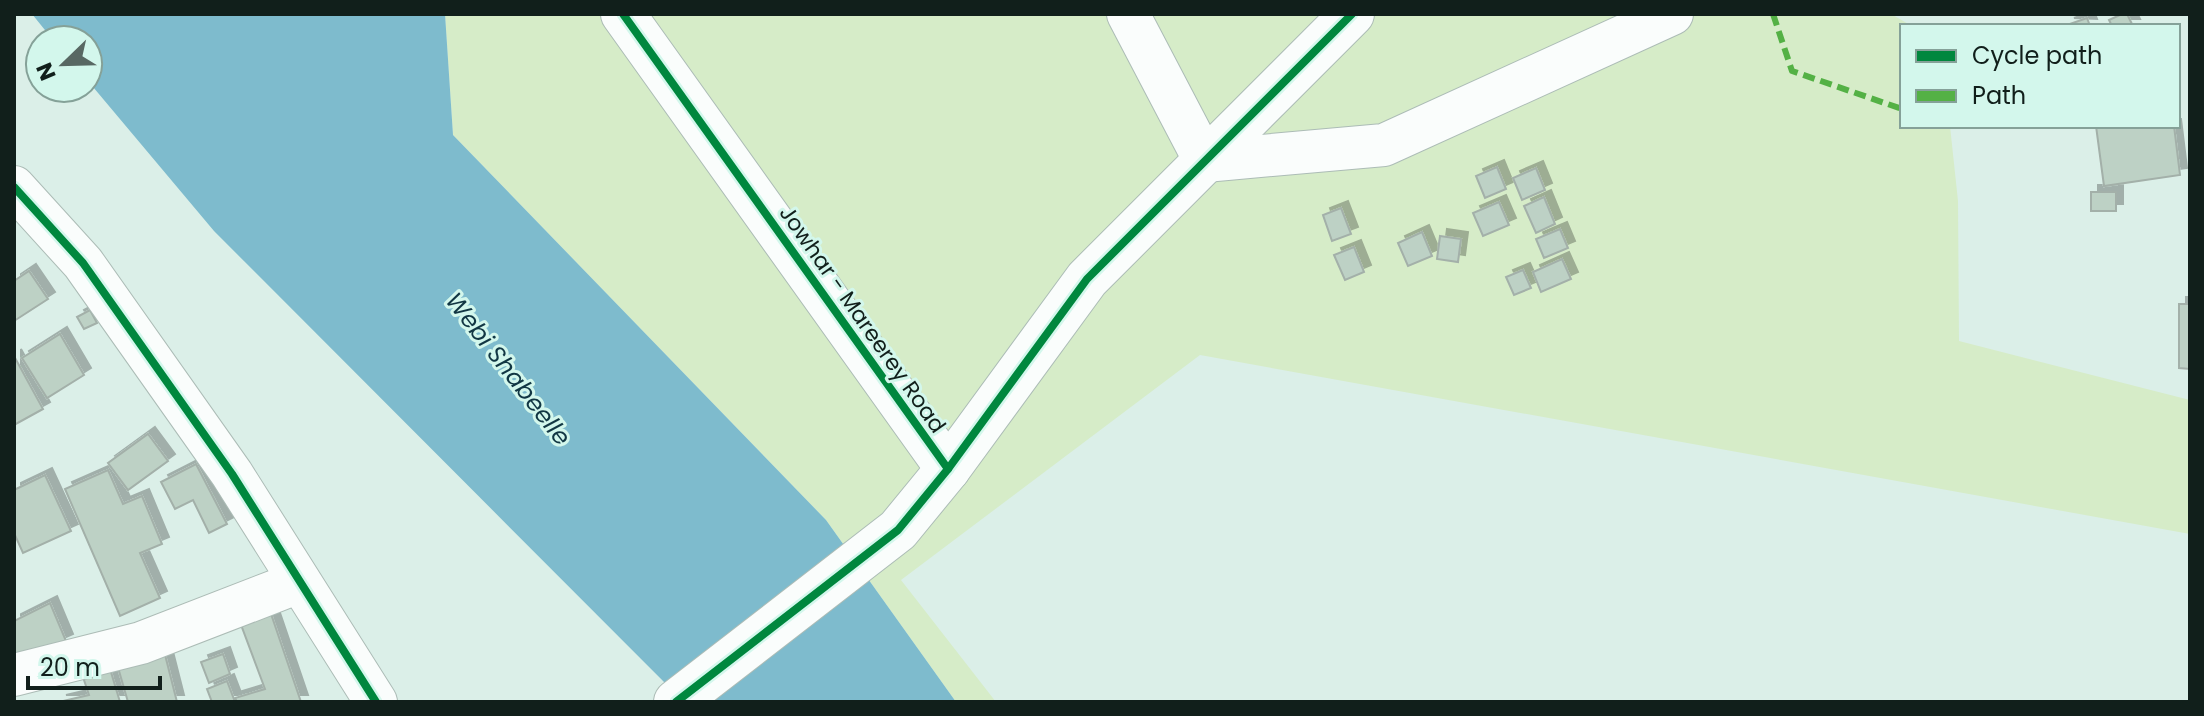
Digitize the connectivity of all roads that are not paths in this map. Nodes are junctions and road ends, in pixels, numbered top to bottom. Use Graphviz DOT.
graph roads {
  1 [pos="623,14"];
  2 [pos="1128,14"];
  3 [pos="1352,14"];
  4 [pos="1672,14"];
  5 [pos="1205,161"];
  6 [pos="14,187"];
  7 [pos="948,469"];
  8 [pos="299,582"];
  9 [pos="14,675"];
  10 [pos="376,702"];
  11 [pos="676,702"];
  1 -- 7 [label="street, Jowhar - Mareerey Road"];
  2 -- 5 [label="street"];
  3 -- 5 [label="street"];
  4 -- 5 [label="street"];
  5 -- 7 [label="street"];
  6 -- 8 [label="street"];
  7 -- 11 [label="street"];
  8 -- 9 [label="street"];
  8 -- 10 [label="street"];
}
